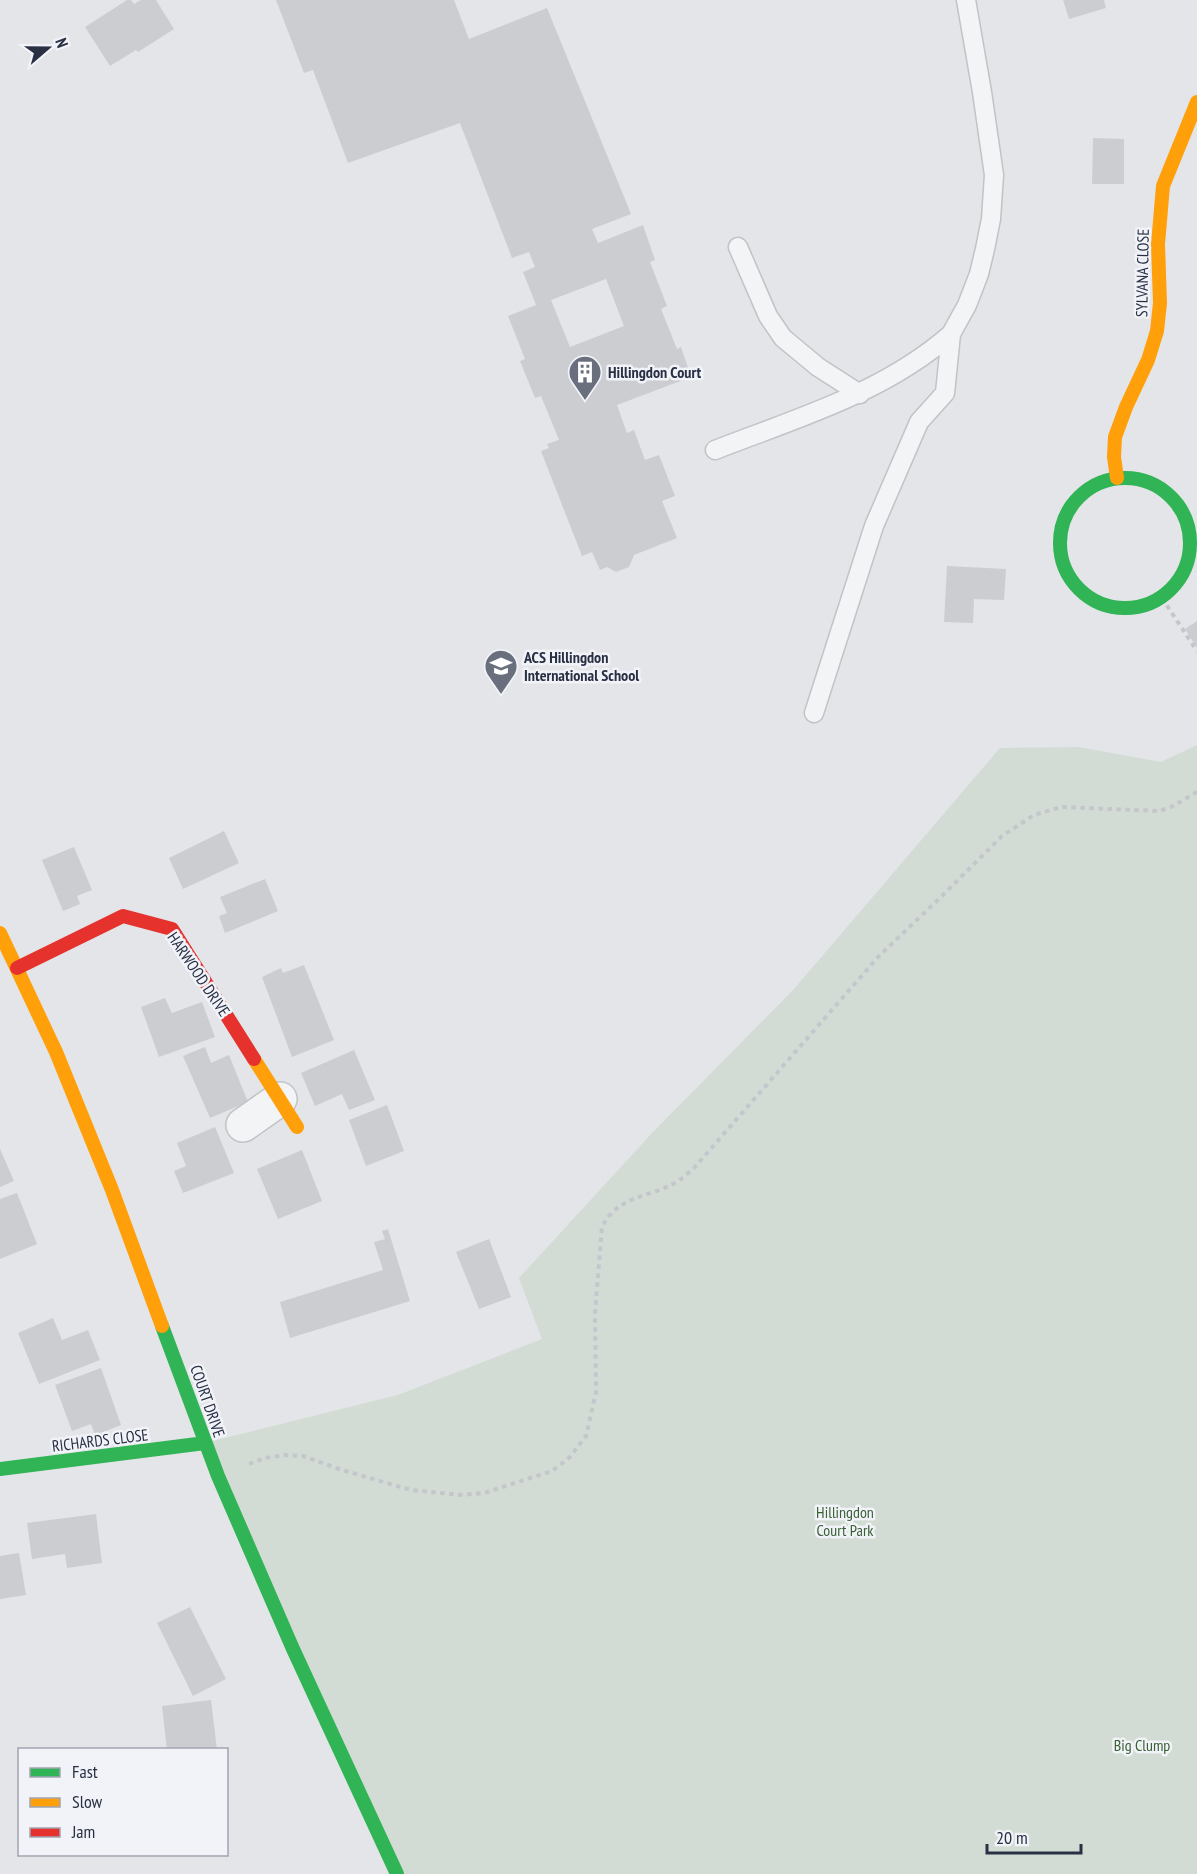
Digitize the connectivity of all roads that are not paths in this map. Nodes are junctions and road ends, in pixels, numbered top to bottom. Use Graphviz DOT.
graph roads {
  1 [pos="966,0"];
  2 [pos="1197,102"];
  3 [pos="738,247"];
  4 [pos="951,334"];
  5 [pos="860,394"];
  6 [pos="715,450"];
  7 [pos="1117,478"];
  8 [pos="814,713"];
  9 [pos="0,933"];
  10 [pos="17,968"];
  11 [pos="280,1099"];
  12 [pos="243,1125"];
  13 [pos="297,1127"];
  14 [pos="205,1443"];
  15 [pos="0,1469"];
  16 [pos="397,1874"];
  1 -- 4 [label="lane"];
  2 -- 7 [label="street, SYLVANA CLOSE"];
  3 -- 5 [label="lane"];
  4 -- 5 [label="lane"];
  4 -- 8 [label="lane"];
  5 -- 6 [label="lane"];
  7 -- 7 [label="street"];
  9 -- 10 [label="street, COURT DRIVE"];
  10 -- 11 [label="street, HARWOOD DRIVE"];
  10 -- 14 [label="street, COURT DRIVE"];
  11 -- 12 [label="street"];
  11 -- 13 [label="street, HARWOOD DRIVE"];
  14 -- 15 [label="street, RICHARDS CLOSE"];
  14 -- 16 [label="street, COURT DRIVE"];
}
